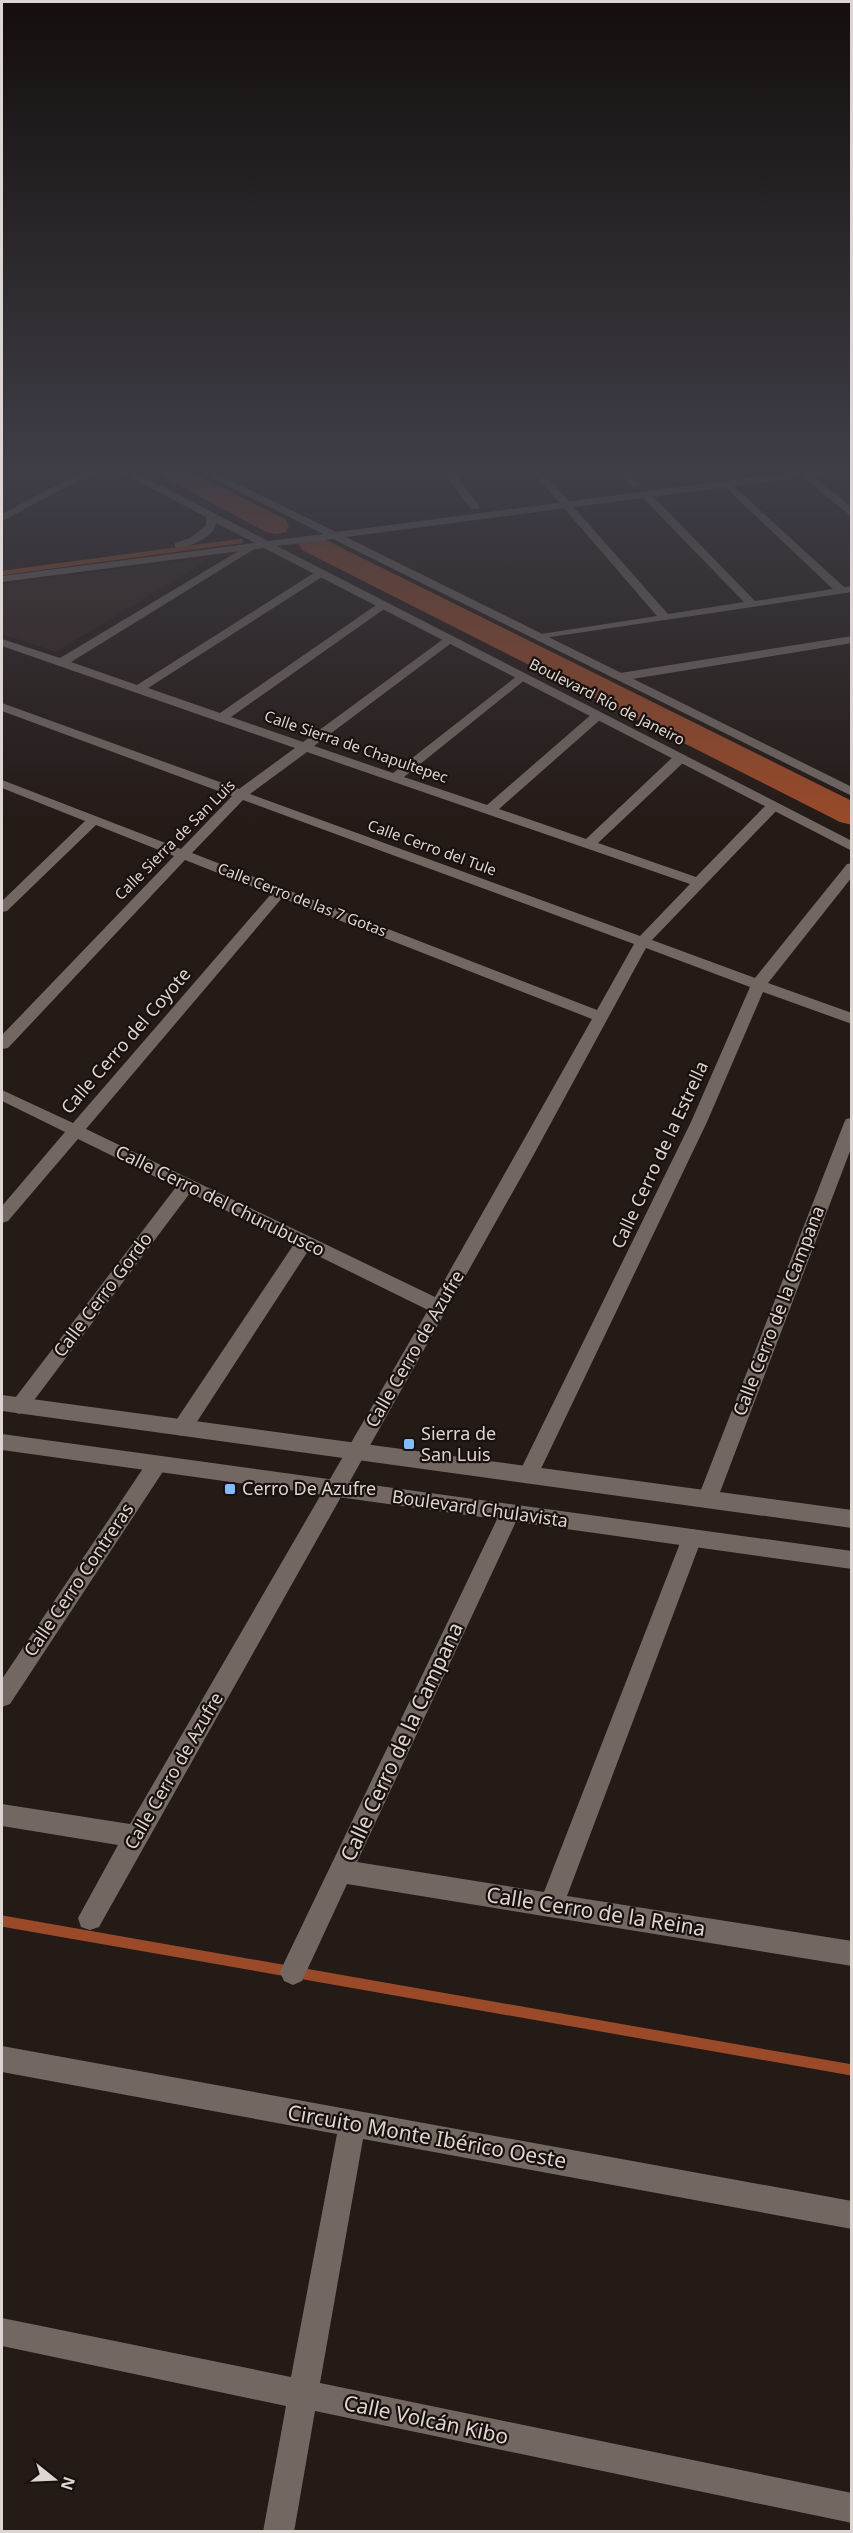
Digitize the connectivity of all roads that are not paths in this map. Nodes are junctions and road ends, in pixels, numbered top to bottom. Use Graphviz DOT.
graph roads {
  1 [pos="176,589"];
  2 [pos="296,589"];
  3 [pos="352,589"];
  4 [pos="443,589"];
  5 [pos="640,589"];
  6 [pos="738,589"];
  7 [pos="847,590"];
  8 [pos="383,605"];
  9 [pos="753,605"];
  10 [pos="665,618"];
  11 [pos="541,638"];
  12 [pos="450,639"];
  13 [pos="852,639"];
  14 [pos="2,642"];
  15 [pos="62,662"];
  16 [pos="522,676"];
  17 [pos="620,677"];
  18 [pos="139,689"];
  19 [pos="2,707"];
  20 [pos="597,716"];
  21 [pos="222,718"];
  22 [pos="306,747"];
  23 [pos="680,758"];
  24 [pos="395,778"];
  25 [pos="4,788"];
  26 [pos="852,792"];
  27 [pos="240,795"];
  28 [pos="773,806"];
  29 [pos="490,810"];
  30 [pos="94,820"];
  31 [pos="588,844"];
  32 [pos="852,846"];
  33 [pos="183,854"];
  34 [pos="852,867"];
  35 [pos="699,883"];
  36 [pos="280,892"];
  37 [pos="2,908"];
  38 [pos="642,942"];
  39 [pos="758,985"];
  40 [pos="602,1017"];
  41 [pos="852,1019"];
  42 [pos="2,1044"];
  43 [pos="2,1095"];
  44 [pos="852,1123"];
  45 [pos="75,1130"];
  46 [pos="187,1185"];
  47 [pos="2,1216"];
  48 [pos="305,1242"];
  49 [pos="439,1307"];
  50 [pos="10,1405"];
  51 [pos="182,1428"];
  52 [pos="2,1442"];
  53 [pos="356,1452"];
  54 [pos="157,1464"];
  55 [pos="528,1475"];
  56 [pos="336,1489"];
  57 [pos="706,1500"];
  58 [pos="510,1513"];
  59 [pos="852,1520"];
  60 [pos="692,1538"];
  61 [pos="852,1560"];
  62 [pos="2,1697"];
  63 [pos="2,1815"];
  64 [pos="136,1837"];
  65 [pos="341,1871"];
  66 [pos="551,1905"];
  67 [pos="90,1918"];
  68 [pos="852,1954"];
  69 [pos="293,1972"];
  70 [pos="2,2059"];
  71 [pos="352,2123"];
  72 [pos="852,2215"];
  73 [pos="2,2332"];
  74 [pos="303,2395"];
  75 [pos="852,2508"];
  76 [pos="278,2532"];
  1 -- 15 [label="street"];
  2 -- 18 [label="street"];
  3 -- 8 [label="street, Boulevard Río de Janeiro"];
  4 -- 11 [label="street, Boulevard Río de Janeiro"];
  5 -- 10 [label="street"];
  6 -- 9 [label="street"];
  7 -- 9 [label="street"];
  8 -- 12 [label="street, Boulevard Río de Janeiro"];
  8 -- 21 [label="street"];
  9 -- 10 [label="street"];
  10 -- 11 [label="street"];
  11 -- 17 [label="street, Boulevard Río de Janeiro"];
  12 -- 16 [label="street, Boulevard Río de Janeiro"];
  12 -- 22 [label="street, Calle Sierra de San Luis"];
  13 -- 17 [label="street"];
  14 -- 15 [label="street, Calle Sierra de Chapultepec"];
  15 -- 18 [label="street, Calle Sierra de Chapultepec"];
  16 -- 20 [label="street, Boulevard Río de Janeiro"];
  16 -- 24 [label="street"];
  17 -- 26 [label="street, Boulevard Río de Janeiro"];
  18 -- 21 [label="street, Calle Sierra de Chapultepec"];
  19 -- 27 [label="street, Calle Cerro del Tule"];
  20 -- 23 [label="street, Boulevard Río de Janeiro"];
  20 -- 29 [label="street"];
  21 -- 22 [label="street, Calle Sierra de Chapultepec"];
  22 -- 24 [label="street, Calle Sierra de Chapultepec"];
  22 -- 27 [label="street, Calle Sierra de San Luis"];
  23 -- 28 [label="street, Boulevard Río de Janeiro"];
  23 -- 31 [label="street"];
  24 -- 29 [label="street, Calle Sierra de Chapultepec"];
  25 -- 30 [label="street, Calle Cerro de las 7 Gotas"];
  27 -- 33 [label="street, Calle Sierra de San Luis"];
  27 -- 38 [label="street, Calle Cerro del Tule"];
  28 -- 32 [label="street, Boulevard Río de Janeiro"];
  28 -- 35 [label="street, Calle Cerro de Azufre"];
  29 -- 31 [label="street, Calle Sierra de Chapultepec"];
  30 -- 33 [label="street, Calle Cerro de las 7 Gotas"];
  30 -- 37 [label="street"];
  31 -- 35 [label="street, Calle Sierra de Chapultepec"];
  33 -- 36 [label="street, Calle Cerro de las 7 Gotas"];
  33 -- 42 [label="street, Calle Sierra de San Luis"];
  34 -- 39 [label="street, Calle Cerro de la Estrella"];
  35 -- 38 [label="street, Calle Cerro de Azufre"];
  36 -- 40 [label="street, Calle Cerro de las 7 Gotas"];
  36 -- 45 [label="street, Calle Cerro del Coyote"];
  38 -- 39 [label="street, Calle Cerro del Tule"];
  38 -- 40 [label="street, Calle Cerro de Azufre"];
  39 -- 41 [label="street, Calle Cerro del Tule"];
  39 -- 55 [label="street, Calle Cerro de la Estrella"];
  40 -- 49 [label="street, Calle Cerro de Azufre"];
  43 -- 45 [label="street, Calle Cerro del Churubusco"];
  44 -- 57 [label="street, Calle Cerro de la Campana"];
  45 -- 46 [label="street, Calle Cerro del Churubusco"];
  45 -- 47 [label="street, Calle Cerro del Coyote"];
  46 -- 48 [label="street, Calle Cerro del Churubusco"];
  46 -- 50 [label="street, Calle Cerro Gordo"];
  48 -- 49 [label="street, Calle Cerro del Churubusco"];
  48 -- 51 [label="street"];
  49 -- 53 [label="street, Calle Cerro de Azufre"];
  50 -- 51 [label="street"];
  51 -- 53 [label="street"];
  52 -- 54 [label="street, Boulevard Chulavista"];
  53 -- 55 [label="street"];
  53 -- 56 [label="street, Calle Cerro de Azufre"];
  54 -- 56 [label="street, Boulevard Chulavista"];
  54 -- 62 [label="street, Calle Cerro Contreras"];
  55 -- 57 [label="street"];
  56 -- 58 [label="street, Boulevard Chulavista"];
  56 -- 64 [label="street, Calle Cerro de Azufre"];
  57 -- 59 [label="street"];
  58 -- 60 [label="street, Boulevard Chulavista"];
  58 -- 65 [label="street, Calle Cerro de la Campana"];
  60 -- 61 [label="street, Boulevard Chulavista"];
  60 -- 66 [label="street"];
  63 -- 64 [label="street"];
  64 -- 67 [label="street, Calle Cerro de Azufre"];
  65 -- 66 [label="street, Calle Cerro de la Reina"];
  65 -- 69 [label="street, Calle Cerro de la Campana"];
  66 -- 68 [label="street, Calle Cerro de la Reina"];
  70 -- 71 [label="street, Circuito Monte Ibérico Oeste"];
  71 -- 72 [label="street, Circuito Monte Ibérico Oeste"];
  71 -- 74 [label="street"];
  73 -- 74 [label="street, Calle Volcán Kibo"];
  74 -- 75 [label="street, Calle Volcán Kibo"];
  74 -- 76 [label="street"];
}
